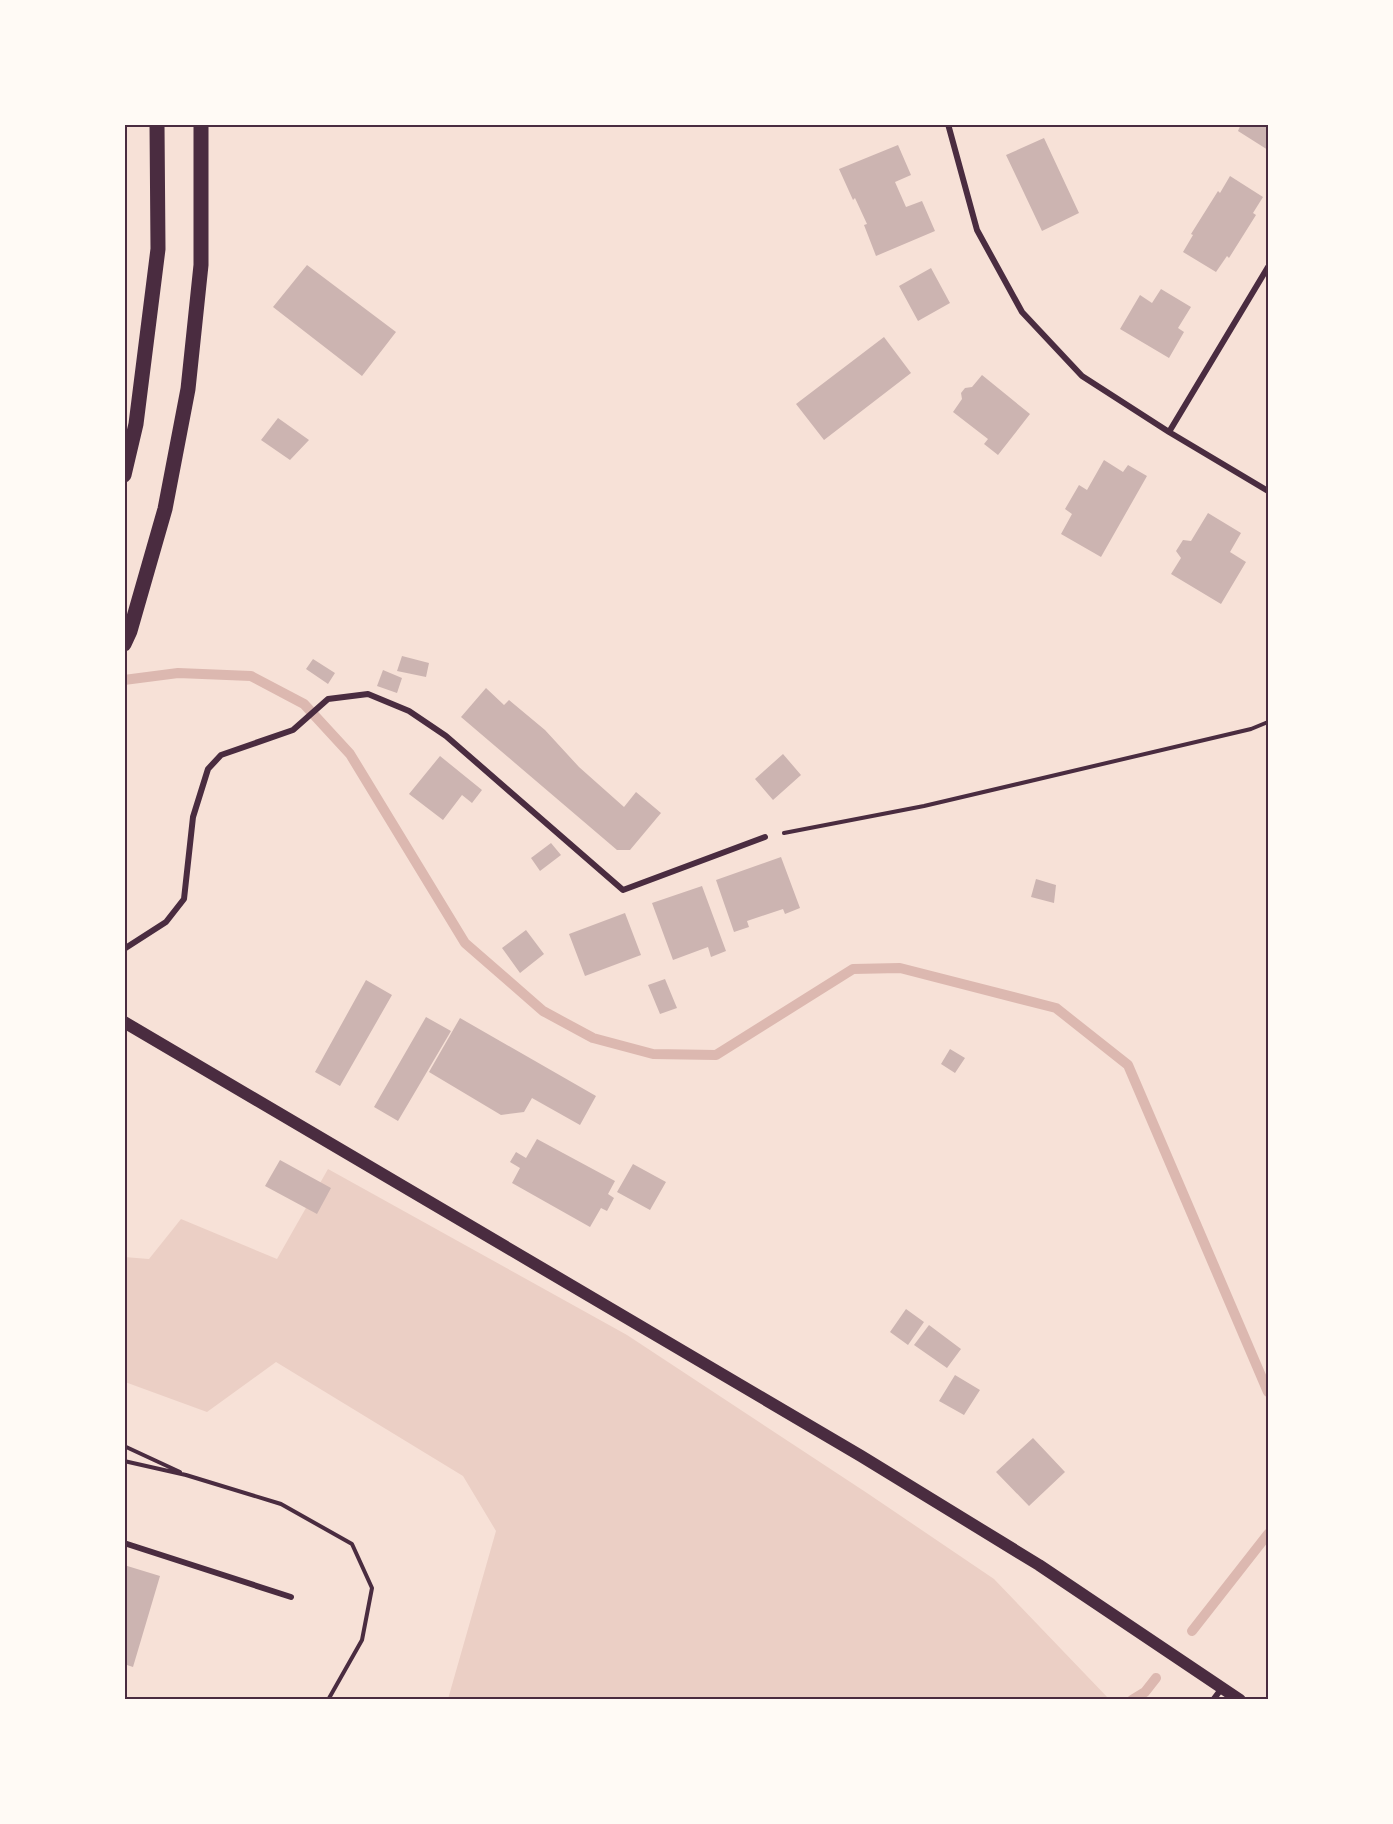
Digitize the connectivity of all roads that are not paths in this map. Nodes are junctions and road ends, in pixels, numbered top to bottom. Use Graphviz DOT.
graph roads {
  1 [pos="157,124"];
  2 [pos="201,124"];
  3 [pos="948,124"];
  4 [pos="1269,267"];
  5 [pos="1169,432"];
  6 [pos="124,475"];
  7 [pos="1269,491"];
  8 [pos="127,637"];
  9 [pos="765,837"];
  10 [pos="124,949"];
  11 [pos="124,1022"];
  12 [pos="124,1543"];
  13 [pos="291,1598"];
  14 [pos="1223,1688"];
  15 [pos="1213,1700"];
  16 [pos="1240,1700"];
  1 -- 6 [label="main road"];
  2 -- 8 [label="main road"];
  3 -- 5 [label="street"];
  4 -- 5 [label="street"];
  5 -- 7 [label="street"];
  9 -- 10 [label="street"];
  11 -- 14 [label="main road"];
  12 -- 13 [label="street"];
  14 -- 15 [label="street"];
  14 -- 16 [label="main road"];
}
